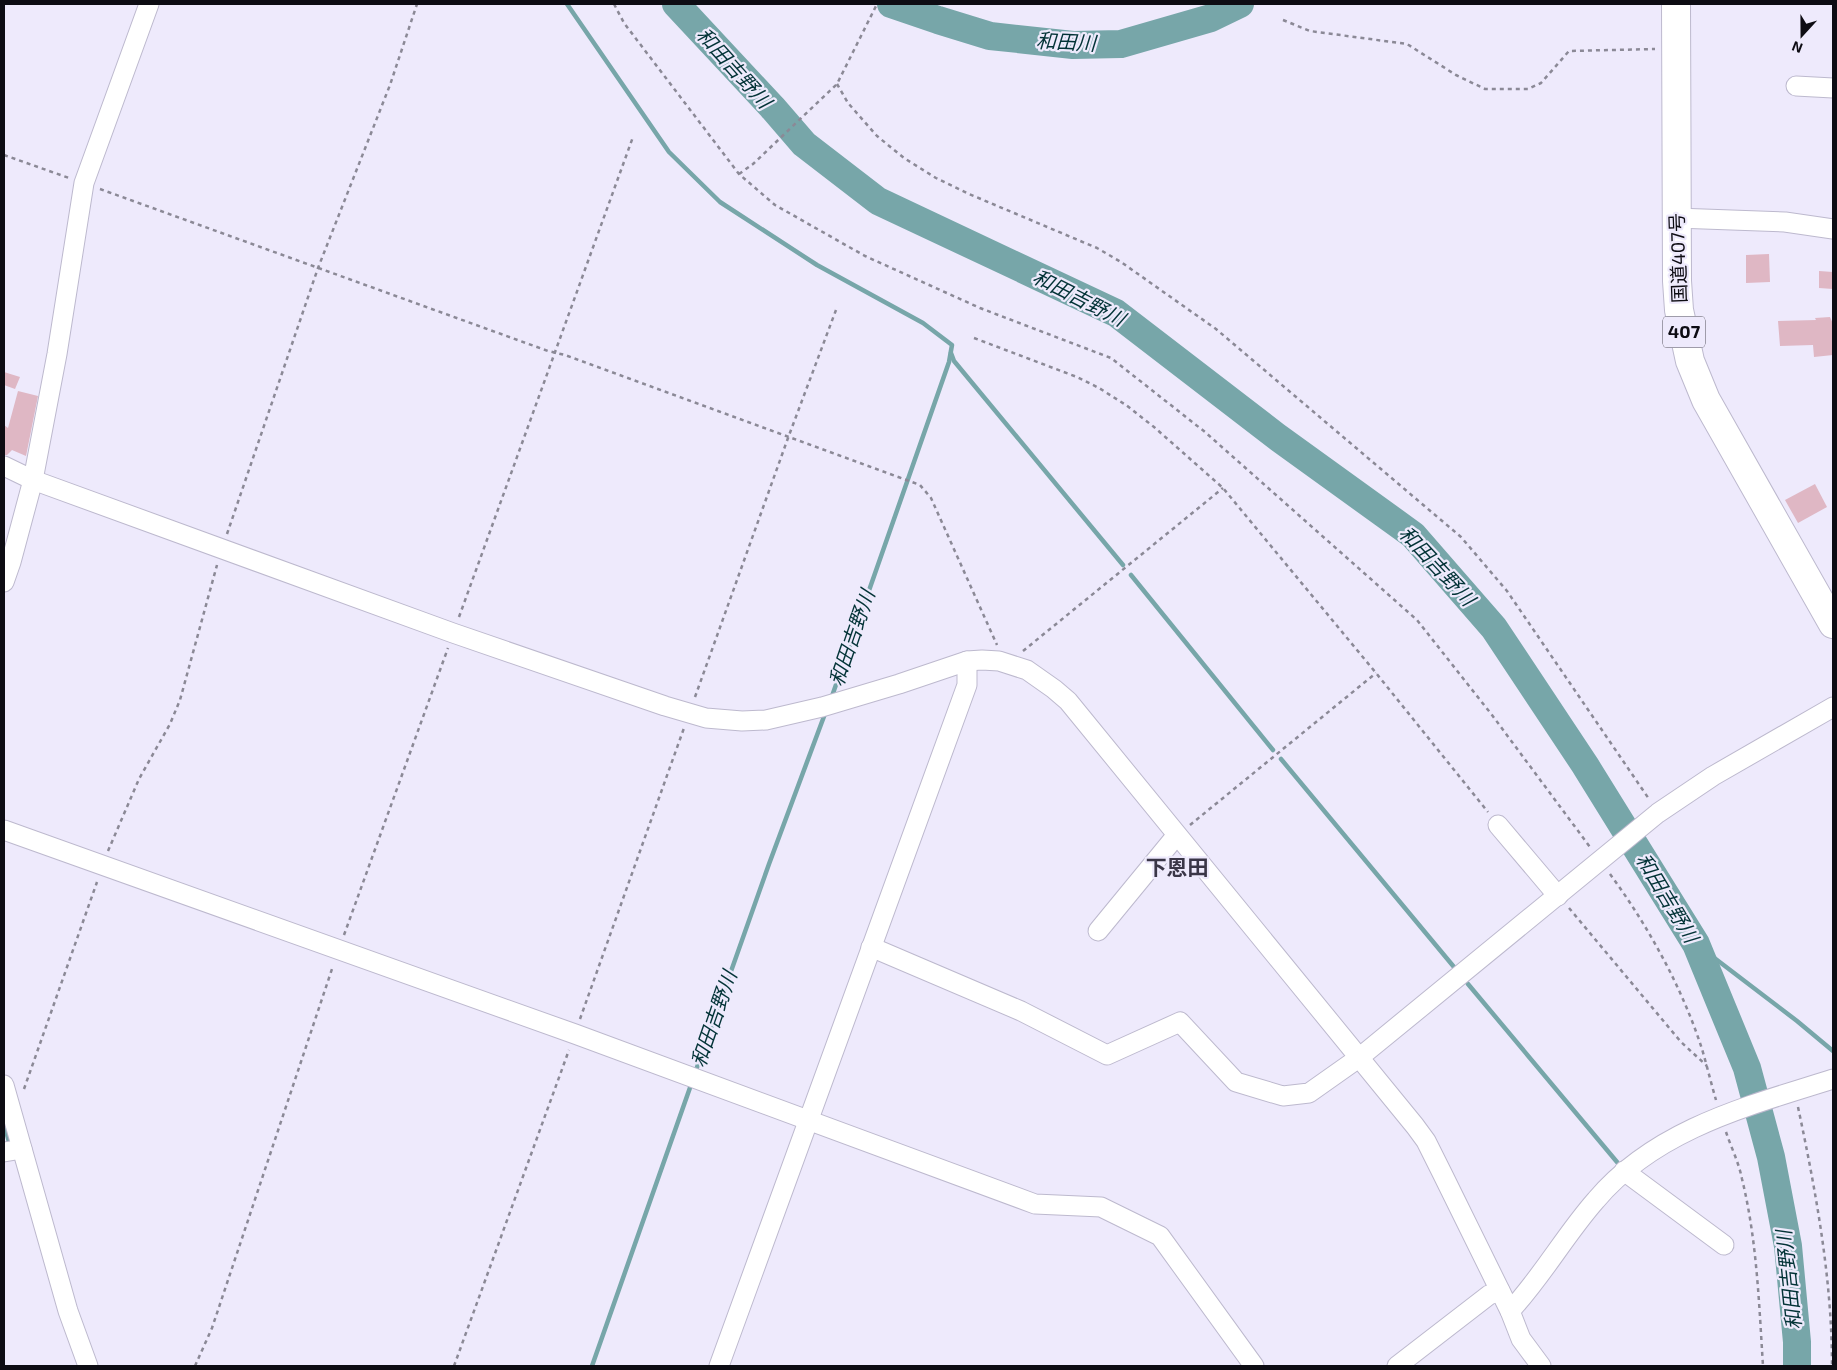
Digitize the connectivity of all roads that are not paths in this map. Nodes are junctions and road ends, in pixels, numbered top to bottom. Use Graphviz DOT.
graph roads {
  1 [pos="149,4"];
  2 [pos="1676,4"];
  3 [pos="1796,86"];
  4 [pos="1833,88"];
  5 [pos="1676,218"];
  6 [pos="1833,228"];
  7 [pos="4,466"];
  8 [pos="32,480"];
  9 [pos="4,582"];
  10 [pos="1833,624"];
  11 [pos="967,661"];
  12 [pos="1833,708"];
  13 [pos="1498,825"];
  14 [pos="4,830"];
  15 [pos="1176,836"];
  16 [pos="1558,896"];
  17 [pos="1098,931"];
  18 [pos="871,947"];
  19 [pos="1360,1057"];
  20 [pos="1833,1079"];
  21 [pos="4,1085"];
  22 [pos="809,1120"];
  23 [pos="13,1150"];
  24 [pos="1624,1171"];
  25 [pos="1724,1245"];
  26 [pos="1500,1291"];
  27 [pos="1510,1311"];
  28 [pos="88,1366"];
  29 [pos="719,1366"];
  30 [pos="1254,1366"];
  31 [pos="1397,1366"];
  32 [pos="1541,1366"];
  1 -- 8 [label="street"];
  2 -- 5 [label="highway, 国道407号 / 407"];
  3 -- 4 [label="street"];
  5 -- 6 [label="street"];
  5 -- 10 [label="highway, 国道407号 / 407"];
  7 -- 8 [label="street"];
  8 -- 9 [label="street"];
  8 -- 11 [label="street"];
  11 -- 15 [label="street"];
  11 -- 18 [label="street"];
  12 -- 16 [label="street"];
  13 -- 16 [label="street"];
  14 -- 22 [label="street"];
  15 -- 17 [label="street"];
  15 -- 19 [label="street"];
  16 -- 19 [label="street"];
  18 -- 19 [label="street"];
  18 -- 22 [label="street"];
  19 -- 26 [label="street"];
  20 -- 24 [label="street"];
  21 -- 23 [label="street"];
  22 -- 29 [label="street"];
  22 -- 30 [label="street"];
  23 -- 28 [label="street"];
  24 -- 25 [label="street"];
  24 -- 27 [label="street"];
  26 -- 27 [label="street"];
  26 -- 31 [label="street"];
  27 -- 32 [label="street"];
}
